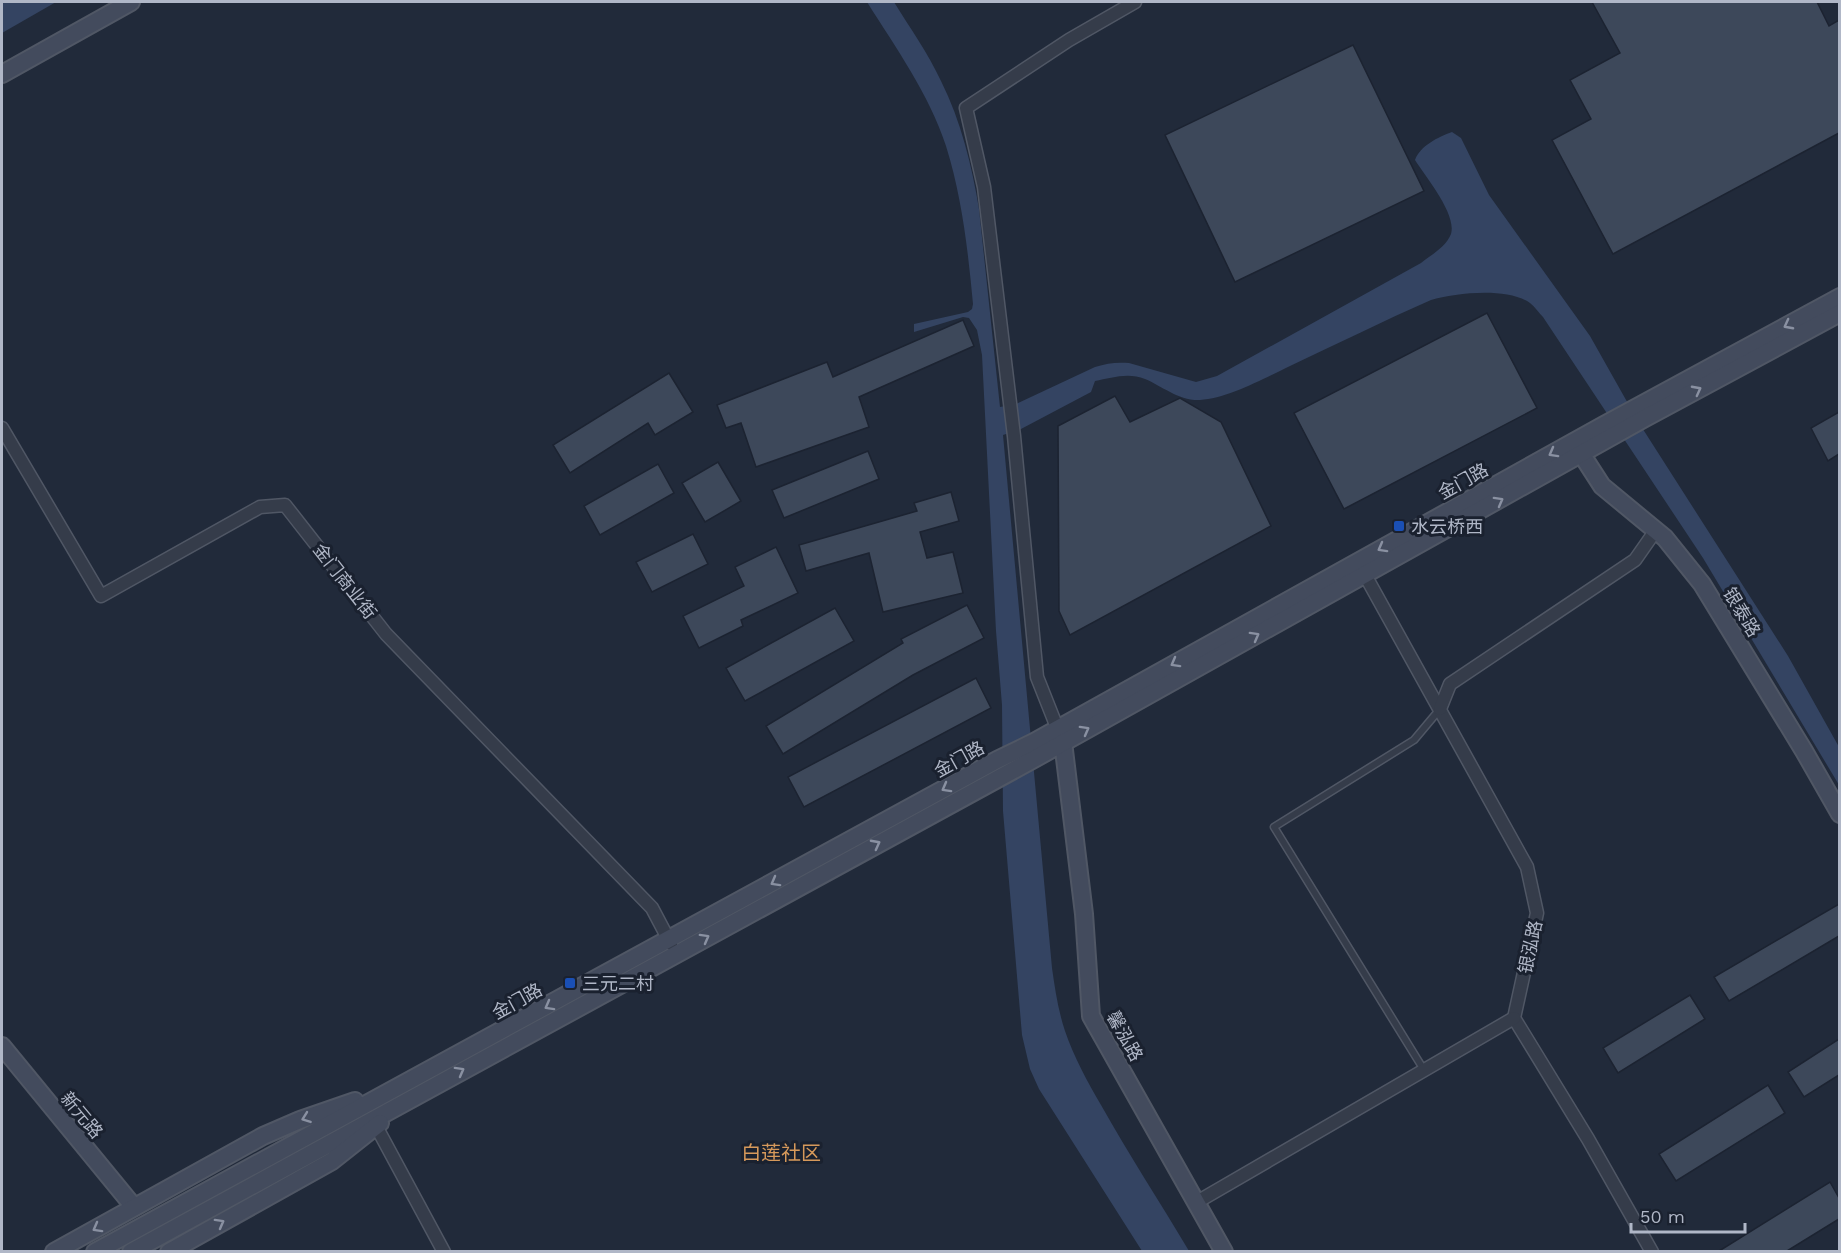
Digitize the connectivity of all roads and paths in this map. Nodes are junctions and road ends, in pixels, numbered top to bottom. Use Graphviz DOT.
graph roads {
  1 [pos="131,2"];
  2 [pos="1135,2"];
  3 [pos="2,74"];
  4 [pos="1839,297"];
  5 [pos="1839,313"];
  6 [pos="1642,412"];
  7 [pos="2,428"];
  8 [pos="1608,431"];
  9 [pos="1582,455"];
  10 [pos="1656,530"];
  11 [pos="1365,575"];
  12 [pos="1440,709"];
  13 [pos="1060,736"];
  14 [pos="1034,750"];
  15 [pos="1839,814"];
  16 [pos="672,947"];
  17 [pos="1514,1018"];
  18 [pos="2,1046"];
  19 [pos="1424,1071"];
  20 [pos="405,1092"];
  21 [pos="376,1126"];
  22 [pos="1197,1202"];
  23 [pos="134,1207"];
  24 [pos="54,1251"];
  25 [pos="95,1251"];
  26 [pos="131,1251"];
  27 [pos="169,1251"];
  28 [pos="444,1251"];
  29 [pos="1224,1251"];
  30 [pos="1653,1251"];
  1 -- 3 [label="main road"];
  2 -- 13 [label="street"];
  4 -- 6 [label="main road, 金门路, one-way"];
  6 -- 5 [label="main road, 金门路, one-way"];
  6 -- 8 [label="main road, 金门路"];
  7 -- 16 [label="street, 金门商业街"];
  8 -- 9 [label="main road, 金门路"];
  8 -- 13 [label="main road, 金门路, one-way"];
  9 -- 10 [label="main road, 银泰路"];
  11 -- 9 [label="main road, 金门路, one-way"];
  10 -- 12 [label="street"];
  10 -- 15 [label="main road, 银泰路"];
  11 -- 12 [label="street, 银泓路"];
  13 -- 11 [label="main road, 金门路, one-way"];
  12 -- 17 [label="street, 银泓路"];
  12 -- 19 [label="lane"];
  13 -- 14 [label="main road, 金门路"];
  13 -- 22 [label="main road, 馨泓路"];
  16 -- 14 [label="main road, 金门路, one-way"];
  14 -- 16 [label="main road, 金门路, one-way"];
  16 -- 20 [label="main road, 金门路"];
  17 -- 19 [label="street"];
  17 -- 30 [label="street"];
  18 -- 23 [label="main road, 新元路"];
  19 -- 22 [label="street"];
  20 -- 21 [label="main road"];
  20 -- 23 [label="main road, one-way"];
  20 -- 25 [label="main road, 金门路"];
  20 -- 26 [label="main road, 金门路"];
  27 -- 21 [label="main road, one-way"];
  21 -- 28 [label="street"];
  22 -- 29 [label="main road, 馨泓路"];
  23 -- 24 [label="main road, one-way"];
}
